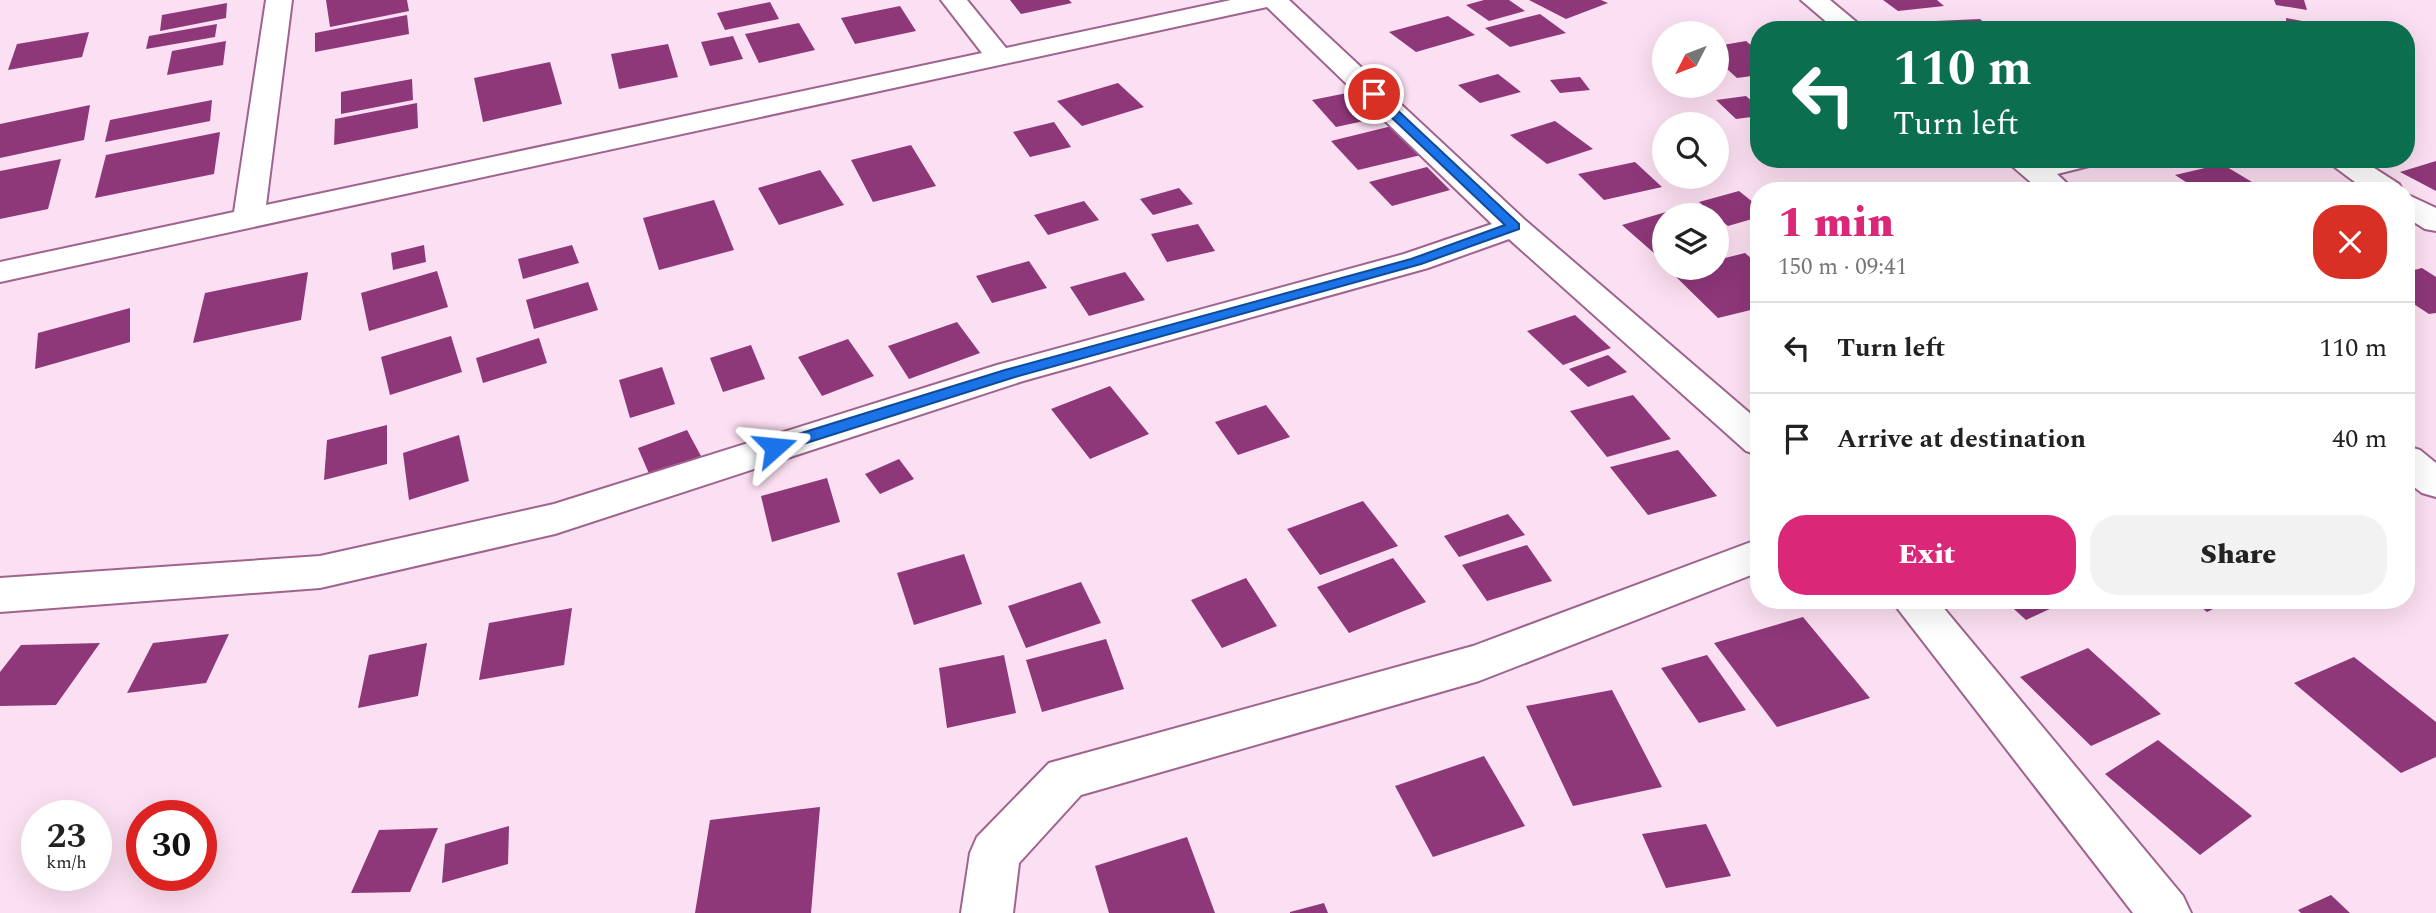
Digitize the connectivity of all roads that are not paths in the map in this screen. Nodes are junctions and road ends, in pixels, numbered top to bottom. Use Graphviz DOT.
graph roads {
  1 [pos="279,0"];
  2 [pos="954,0"];
  3 [pos="1266,0"];
  4 [pos="1275,0"];
  5 [pos="1814,0"];
  6 [pos="1841,21"];
  7 [pos="998,56"];
  8 [pos="2031,168"];
  9 [pos="2353,168"];
  10 [pos="2049,182"];
  11 [pos="2374,182"];
  12 [pos="2415,208"];
  13 [pos="249,218"];
  14 [pos="2436,222"];
  15 [pos="1514,227"];
  16 [pos="0,272"];
  17 [pos="1750,434"];
  18 [pos="2415,467"];
  19 [pos="2436,483"];
  20 [pos="1750,558"];
  21 [pos="0,595"];
  22 [pos="1919,609"];
  23 [pos="987,913"];
  24 [pos="2165,913"];
  1 -- 13 [label="street"];
  2 -- 7 [label="street"];
  3 -- 7 [label="street"];
  4 -- 15 [label="street"];
  5 -- 6 [label="street"];
  7 -- 13 [label="street"];
  8 -- 10 [label="street"];
  9 -- 11 [label="street"];
  12 -- 14 [label="street"];
  13 -- 16 [label="street"];
  15 -- 17 [label="street"];
  15 -- 21 [label="street"];
  18 -- 19 [label="street"];
  20 -- 23 [label="street"];
  22 -- 24 [label="street"];
}
